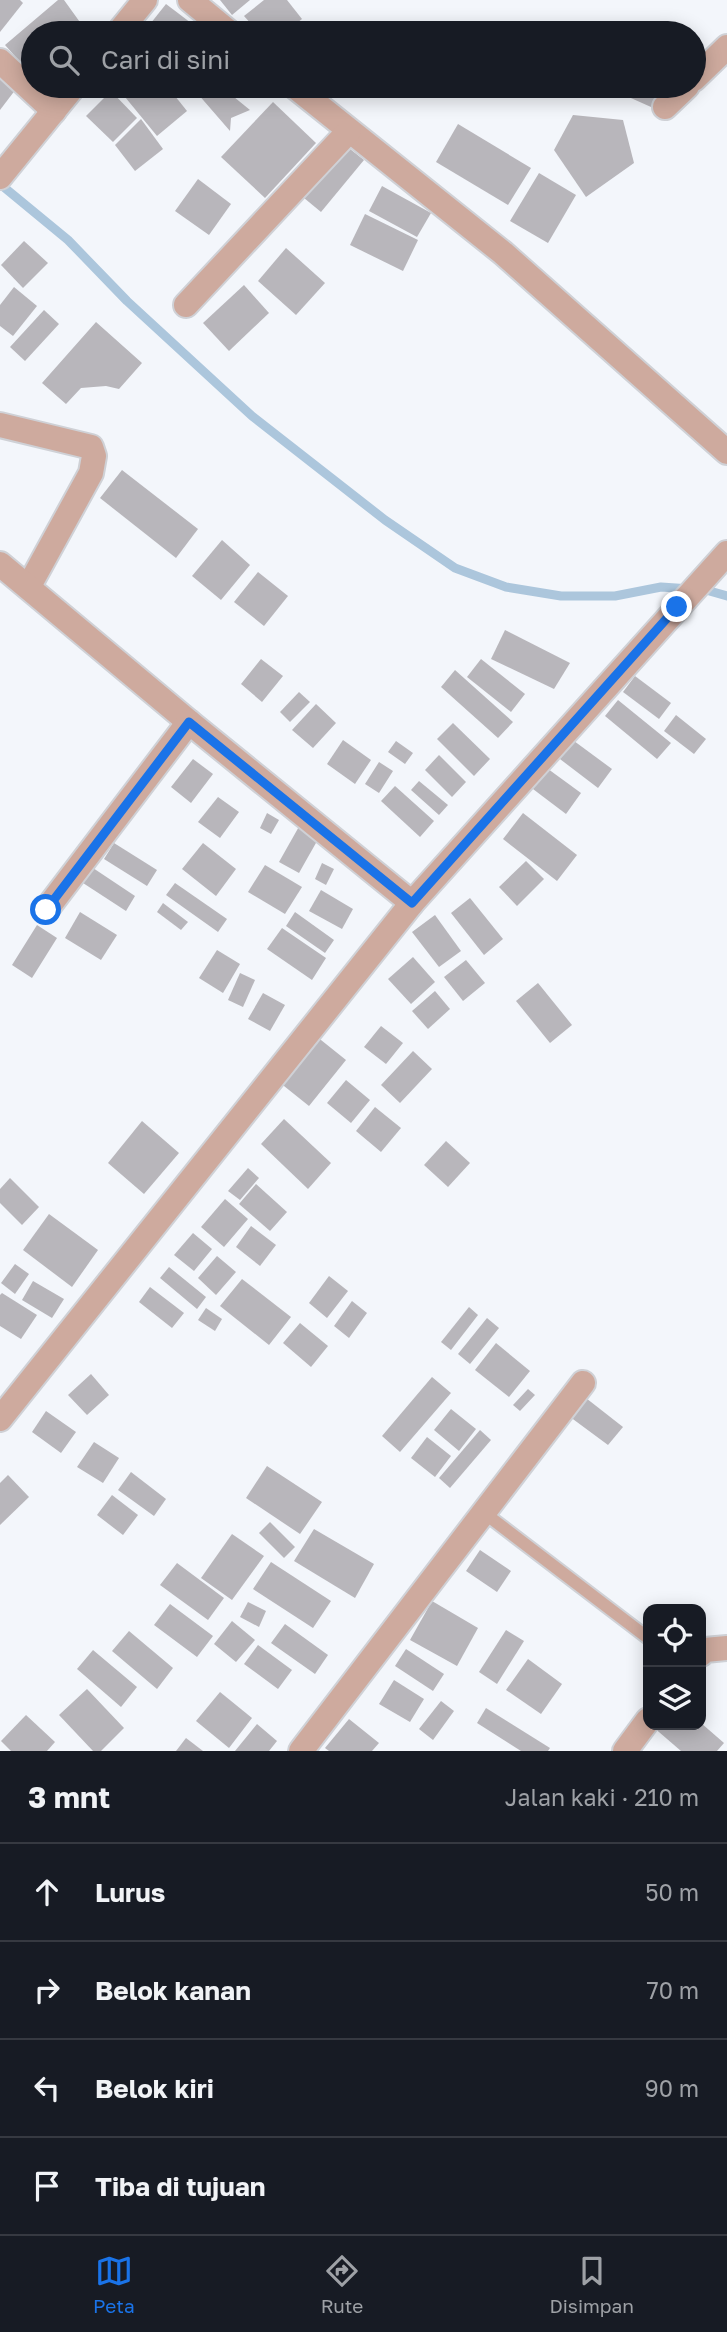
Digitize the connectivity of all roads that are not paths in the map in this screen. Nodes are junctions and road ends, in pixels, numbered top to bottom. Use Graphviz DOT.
graph roads {
  1 [pos="145,0"];
  2 [pos="190,0"];
  3 [pos="128,21"];
  4 [pos="215,21"];
  5 [pos="727,47"];
  6 [pos="0,61"];
  7 [pos="706,67"];
  8 [pos="21,80"];
  9 [pos="40,98"];
  10 [pos="65,98"];
  11 [pos="309,98"];
  12 [pos="674,98"];
  13 [pos="665,107"];
  14 [pos="54,111"];
  15 [pos="349,131"];
  16 [pos="5,171"];
  17 [pos="186,305"];
  18 [pos="0,425"];
  19 [pos="726,449"];
  20 [pos="727,552"];
  21 [pos="0,564"];
  22 [pos="29,586"];
  23 [pos="189,722"];
  24 [pos="412,903"];
  25 [pos="46,910"];
  26 [pos="583,1383"];
  27 [pos="0,1419"];
  28 [pos="483,1512"];
  29 [pos="643,1634"];
  30 [pos="727,1647"];
  31 [pos="706,1650"];
  32 [pos="643,1727"];
  33 [pos="301,1751"];
  34 [pos="625,1751"];
  1 -- 3 [label="street"];
  2 -- 4 [label="street"];
  5 -- 7 [label="street"];
  6 -- 8 [label="street"];
  9 -- 14 [label="street"];
  10 -- 14 [label="street"];
  11 -- 15 [label="street"];
  12 -- 13 [label="street"];
  14 -- 16 [label="street"];
  15 -- 17 [label="street"];
  15 -- 19 [label="street"];
  18 -- 22 [label="street"];
  20 -- 24 [label="street"];
  21 -- 22 [label="street"];
  22 -- 23 [label="street"];
  23 -- 24 [label="street"];
  23 -- 25 [label="street"];
  24 -- 27 [label="street"];
  26 -- 28 [label="street"];
  28 -- 29 [label="lane"];
  28 -- 33 [label="street"];
  30 -- 31 [label="street"];
  32 -- 34 [label="street"];
}
